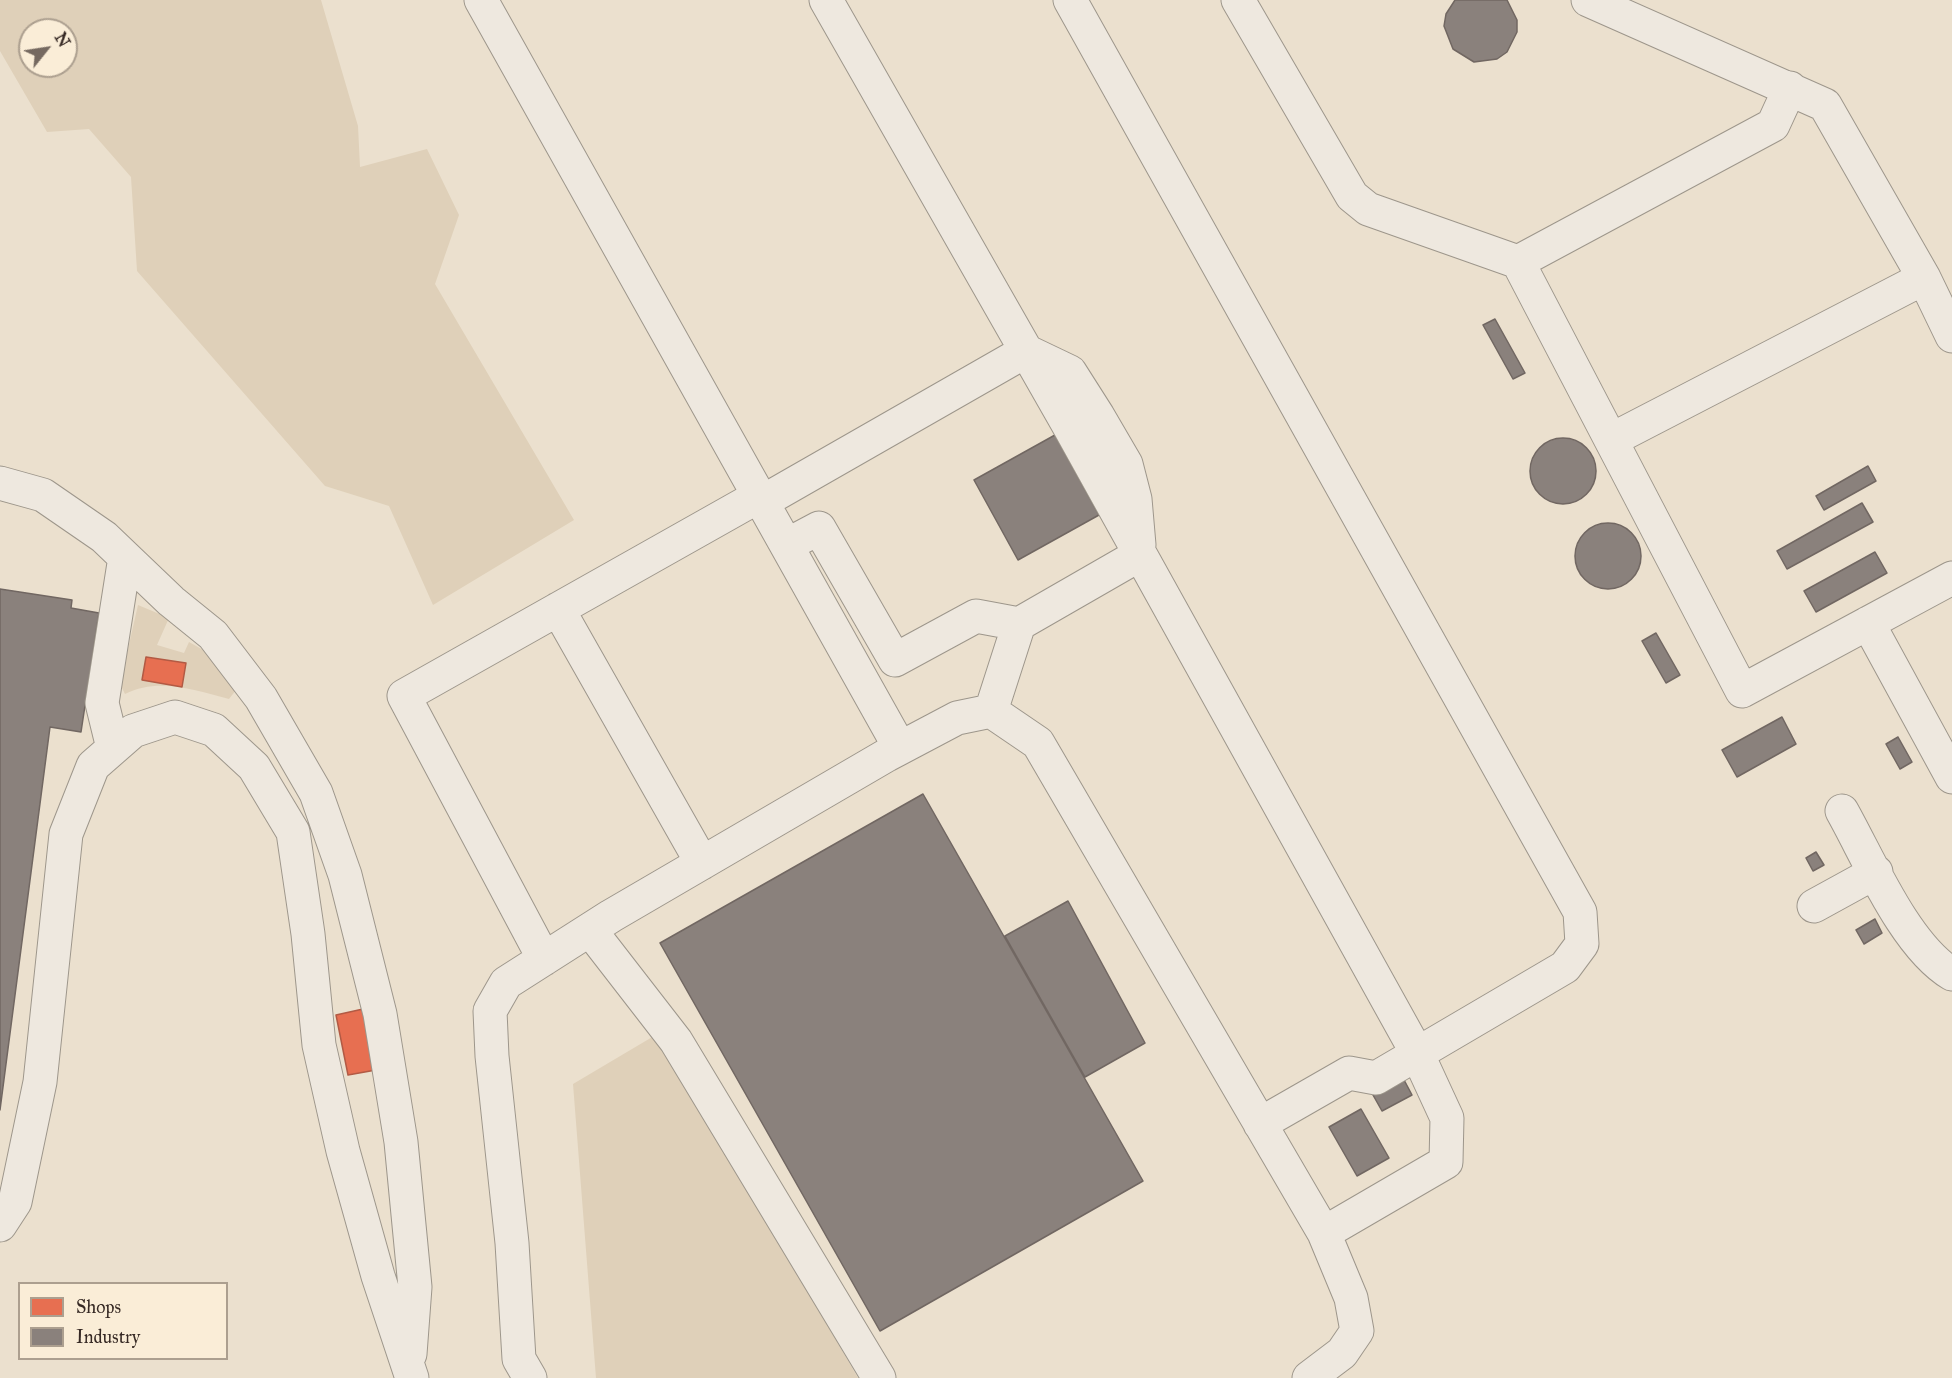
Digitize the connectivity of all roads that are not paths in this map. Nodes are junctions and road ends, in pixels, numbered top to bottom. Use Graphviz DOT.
graph roads {
  1 [pos="481,0"];
  2 [pos="826,0"];
  3 [pos="1070,0"];
  4 [pos="1238,0"];
  5 [pos="1588,0"];
  6 [pos="1790,88"];
  7 [pos="1518,262"];
  8 [pos="1924,278"];
  9 [pos="1952,336"];
  10 [pos="1026,351"];
  11 [pos="1611,440"];
  12 [pos="0,483"];
  13 [pos="760,499"];
  14 [pos="787,545"];
  15 [pos="1139,555"];
  16 [pos="125,557"];
  17 [pos="1952,578"];
  18 [pos="558,609"];
  19 [pos="1868,623"];
  20 [pos="1019,624"];
  21 [pos="991,711"];
  22 [pos="113,748"];
  23 [pos="900,748"];
  24 [pos="1952,777"];
  25 [pos="1842,811"];
  26 [pos="702,863"];
  27 [pos="1876,872"];
  28 [pos="1814,906"];
  29 [pos="590,930"];
  30 [pos="544,959"];
  31 [pos="1952,974"];
  32 [pos="1417,1053"];
  33 [pos="1260,1124"];
  34 [pos="0,1225"];
  35 [pos="1324,1233"];
  36 [pos="411,1373"];
  37 [pos="530,1378"];
  38 [pos="879,1378"];
  39 [pos="1309,1378"];
  1 -- 13 [label="lane"];
  2 -- 10 [label="lane"];
  3 -- 32 [label="lane"];
  4 -- 7 [label="lane"];
  5 -- 6 [label="lane"];
  6 -- 7 [label="lane"];
  6 -- 8 [label="lane"];
  7 -- 11 [label="lane"];
  8 -- 9 [label="lane"];
  8 -- 11 [label="lane"];
  10 -- 13 [label="lane"];
  10 -- 15 [label="lane"];
  10 -- 15 [label="lane"];
  11 -- 19 [label="lane"];
  12 -- 16 [label="lane"];
  13 -- 14 [label="lane"];
  13 -- 18 [label="lane"];
  14 -- 20 [label="lane"];
  14 -- 23 [label="lane"];
  15 -- 20 [label="lane"];
  15 -- 32 [label="lane"];
  16 -- 22 [label="lane"];
  16 -- 36 [label="lane"];
  17 -- 19 [label="lane"];
  18 -- 26 [label="lane"];
  18 -- 30 [label="lane"];
  19 -- 24 [label="lane"];
  20 -- 21 [label="lane"];
  21 -- 23 [label="lane"];
  21 -- 33 [label="lane"];
  22 -- 34 [label="lane"];
  22 -- 36 [label="lane"];
  23 -- 26 [label="lane"];
  25 -- 27 [label="lane"];
  26 -- 29 [label="lane"];
  27 -- 28 [label="lane"];
  27 -- 31 [label="lane"];
  29 -- 30 [label="lane"];
  29 -- 38 [label="lane"];
  30 -- 37 [label="lane"];
  32 -- 33 [label="lane"];
  32 -- 35 [label="lane"];
  33 -- 35 [label="lane"];
  35 -- 39 [label="lane"];
}
